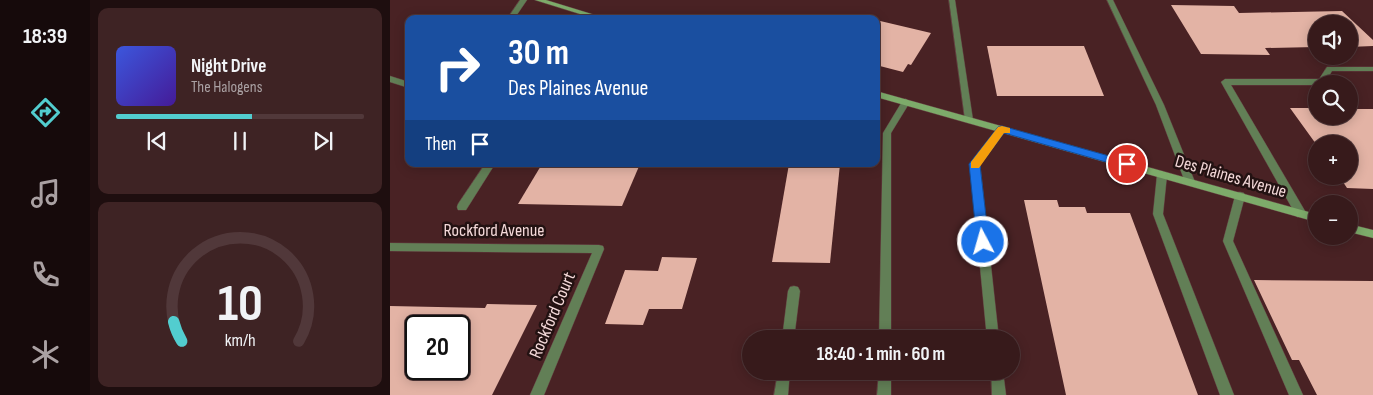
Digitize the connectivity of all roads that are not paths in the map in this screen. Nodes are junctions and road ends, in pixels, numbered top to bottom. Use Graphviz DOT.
graph roads {
  1 [pos="524,0"];
  2 [pos="538,0"];
  3 [pos="952,0"];
  4 [pos="1110,0"];
  5 [pos="513,15"];
  6 [pos="587,15"];
  7 [pos="1373,69"];
  8 [pos="390,79"];
  9 [pos="405,84"];
  10 [pos="880,95"];
  11 [pos="906,102"];
  12 [pos="969,120"];
  13 [pos="1002,129"];
  14 [pos="488,167"];
  15 [pos="1162,175"];
  16 [pos="1190,182"];
  17 [pos="1240,196"];
  18 [pos="462,207"];
  19 [pos="1301,214"];
  20 [pos="1308,216"];
  21 [pos="1358,230"];
  22 [pos="1373,234"];
  23 [pos="390,247"];
  24 [pos="599,249"];
  25 [pos="794,291"];
  26 [pos="789,330"];
  27 [pos="885,330"];
  28 [pos="992,330"];
  29 [pos="783,380"];
  30 [pos="885,380"];
  31 [pos="998,380"];
  32 [pos="537,395"];
  33 [pos="781,395"];
  34 [pos="884,395"];
  35 [pos="999,395"];
  36 [pos="1227,395"];
  37 [pos="1296,395"];
  1 -- 5 [label="street"];
  2 -- 6 [label="street"];
  3 -- 12 [label="street"];
  4 -- 16 [label="street"];
  7 -- 19 [label="street"];
  8 -- 9 [label="street"];
  10 -- 11 [label="street, Des Plaines Avenue"];
  11 -- 12 [label="street, Des Plaines Avenue"];
  11 -- 27 [label="street"];
  12 -- 13 [label="street, Des Plaines Avenue"];
  13 -- 15 [label="street, Des Plaines Avenue"];
  13 -- 28 [label="street"];
  14 -- 18 [label="street"];
  15 -- 16 [label="street, Des Plaines Avenue"];
  15 -- 36 [label="street"];
  16 -- 17 [label="street, Des Plaines Avenue"];
  17 -- 19 [label="street, Des Plaines Avenue"];
  17 -- 37 [label="street"];
  19 -- 20 [label="street, Des Plaines Avenue"];
  21 -- 22 [label="street"];
  23 -- 24 [label="street, Rockford Avenue"];
  24 -- 32 [label="street, Rockford Court"];
  25 -- 26 [label="street"];
  29 -- 33 [label="street"];
  30 -- 34 [label="street"];
  31 -- 35 [label="street"];
}
